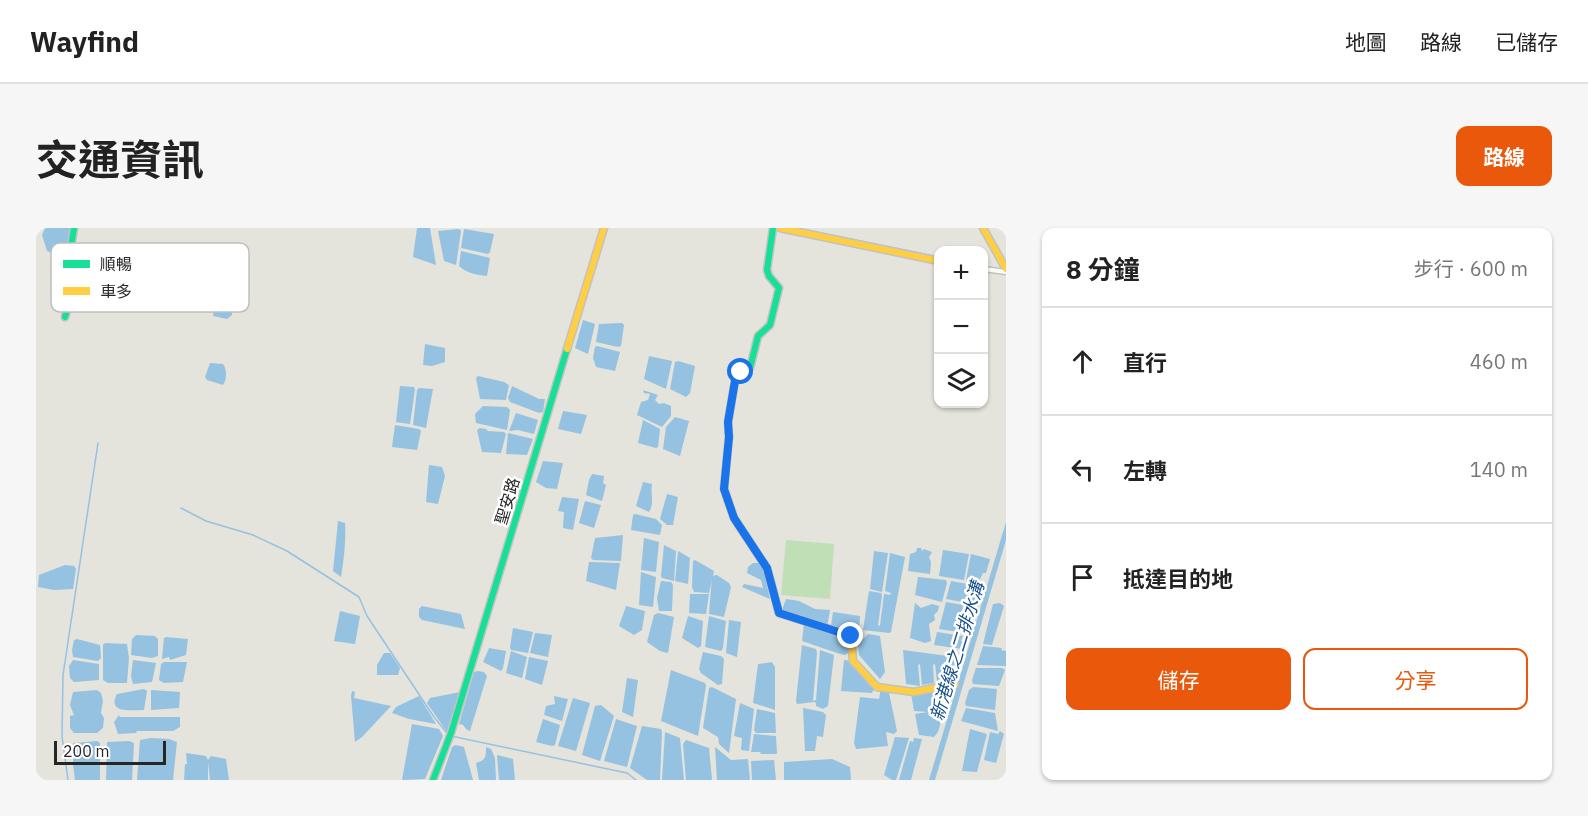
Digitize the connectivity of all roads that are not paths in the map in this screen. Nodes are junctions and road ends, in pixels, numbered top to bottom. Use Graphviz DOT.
graph roads {
  1 [pos="74,228"];
  2 [pos="604,228"];
  3 [pos="774,228"];
  4 [pos="780,228"];
  5 [pos="983,228"];
  6 [pos="72,243"];
  7 [pos="934,260"];
  8 [pos="988,269"];
  9 [pos="1006,271"];
  10 [pos="68,312"];
  11 [pos="65,317"];
  12 [pos="955,684"];
  13 [pos="433,780"];
  1 -- 6 [label="street"];
  2 -- 13 [label="street, 聖安路"];
  3 -- 12 [label="street"];
  4 -- 7 [label="street"];
  5 -- 9 [label="street"];
  8 -- 9 [label="street"];
  10 -- 11 [label="street"];
}
